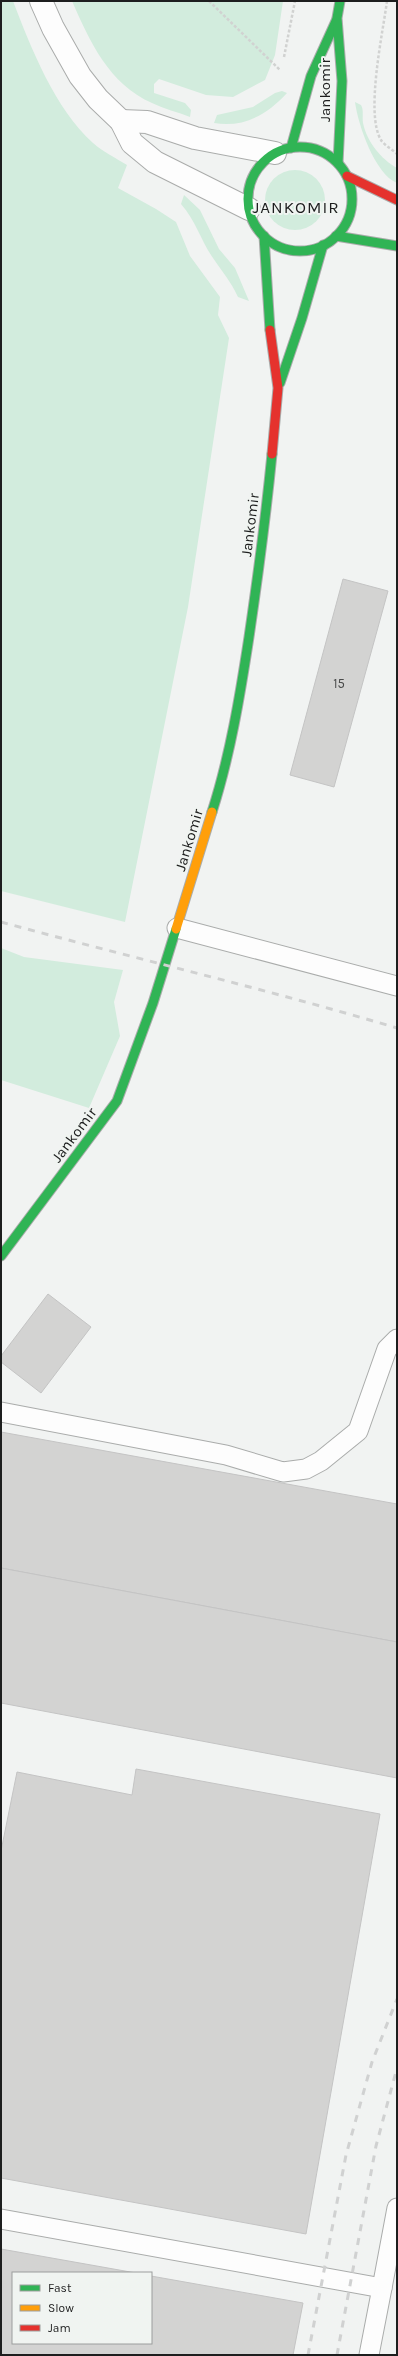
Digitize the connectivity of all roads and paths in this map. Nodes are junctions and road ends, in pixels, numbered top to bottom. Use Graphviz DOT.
graph roads {
  1 [pos="41,1"];
  2 [pos="209,1"];
  3 [pos="295,1"];
  4 [pos="340,1"];
  5 [pos="387,1"];
  6 [pos="337,18"];
  7 [pos="281,71"];
  8 [pos="287,72"];
  9 [pos="121,121"];
  10 [pos="283,150"];
  11 [pos="397,154"];
  12 [pos="338,163"];
  13 [pos="347,176"];
  14 [pos="397,200"];
  15 [pos="249,209"];
  16 [pos="264,236"];
  17 [pos="336,236"];
  18 [pos="323,245"];
  19 [pos="397,246"];
  20 [pos="278,388"];
  21 [pos="177,928"];
  22 [pos="397,986"];
  23 [pos="1,1256"];
  24 [pos="397,1339"];
  25 [pos="1,1412"];
  26 [pos="397,2208"];
  27 [pos="1,2219"];
  28 [pos="382,2288"];
  29 [pos="369,2355"];
  1 -- 9 [label="street"];
  2 -- 7 [label="path"];
  3 -- 7 [label="path"];
  4 -- 6 [label="street, Jankomir"];
  5 -- 11 [label="path"];
  6 -- 10 [label="street, Jankomir"];
  6 -- 12 [label="street, Jankomir"];
  7 -- 8 [label="path"];
  9 -- 10 [label="street"];
  9 -- 15 [label="street"];
  10 -- 12 [label="street"];
  10 -- 15 [label="street"];
  12 -- 13 [label="street"];
  13 -- 14 [label="street"];
  13 -- 17 [label="street"];
  15 -- 16 [label="street"];
  16 -- 18 [label="street"];
  16 -- 20 [label="street, Jankomir"];
  17 -- 18 [label="street"];
  17 -- 19 [label="street"];
  18 -- 20 [label="street, Jankomir"];
  20 -- 21 [label="street, Jankomir"];
  21 -- 22 [label="lane"];
  21 -- 23 [label="street, Jankomir"];
  24 -- 25 [label="lane"];
  26 -- 28 [label="lane"];
  27 -- 28 [label="lane"];
  28 -- 29 [label="lane"];
}
